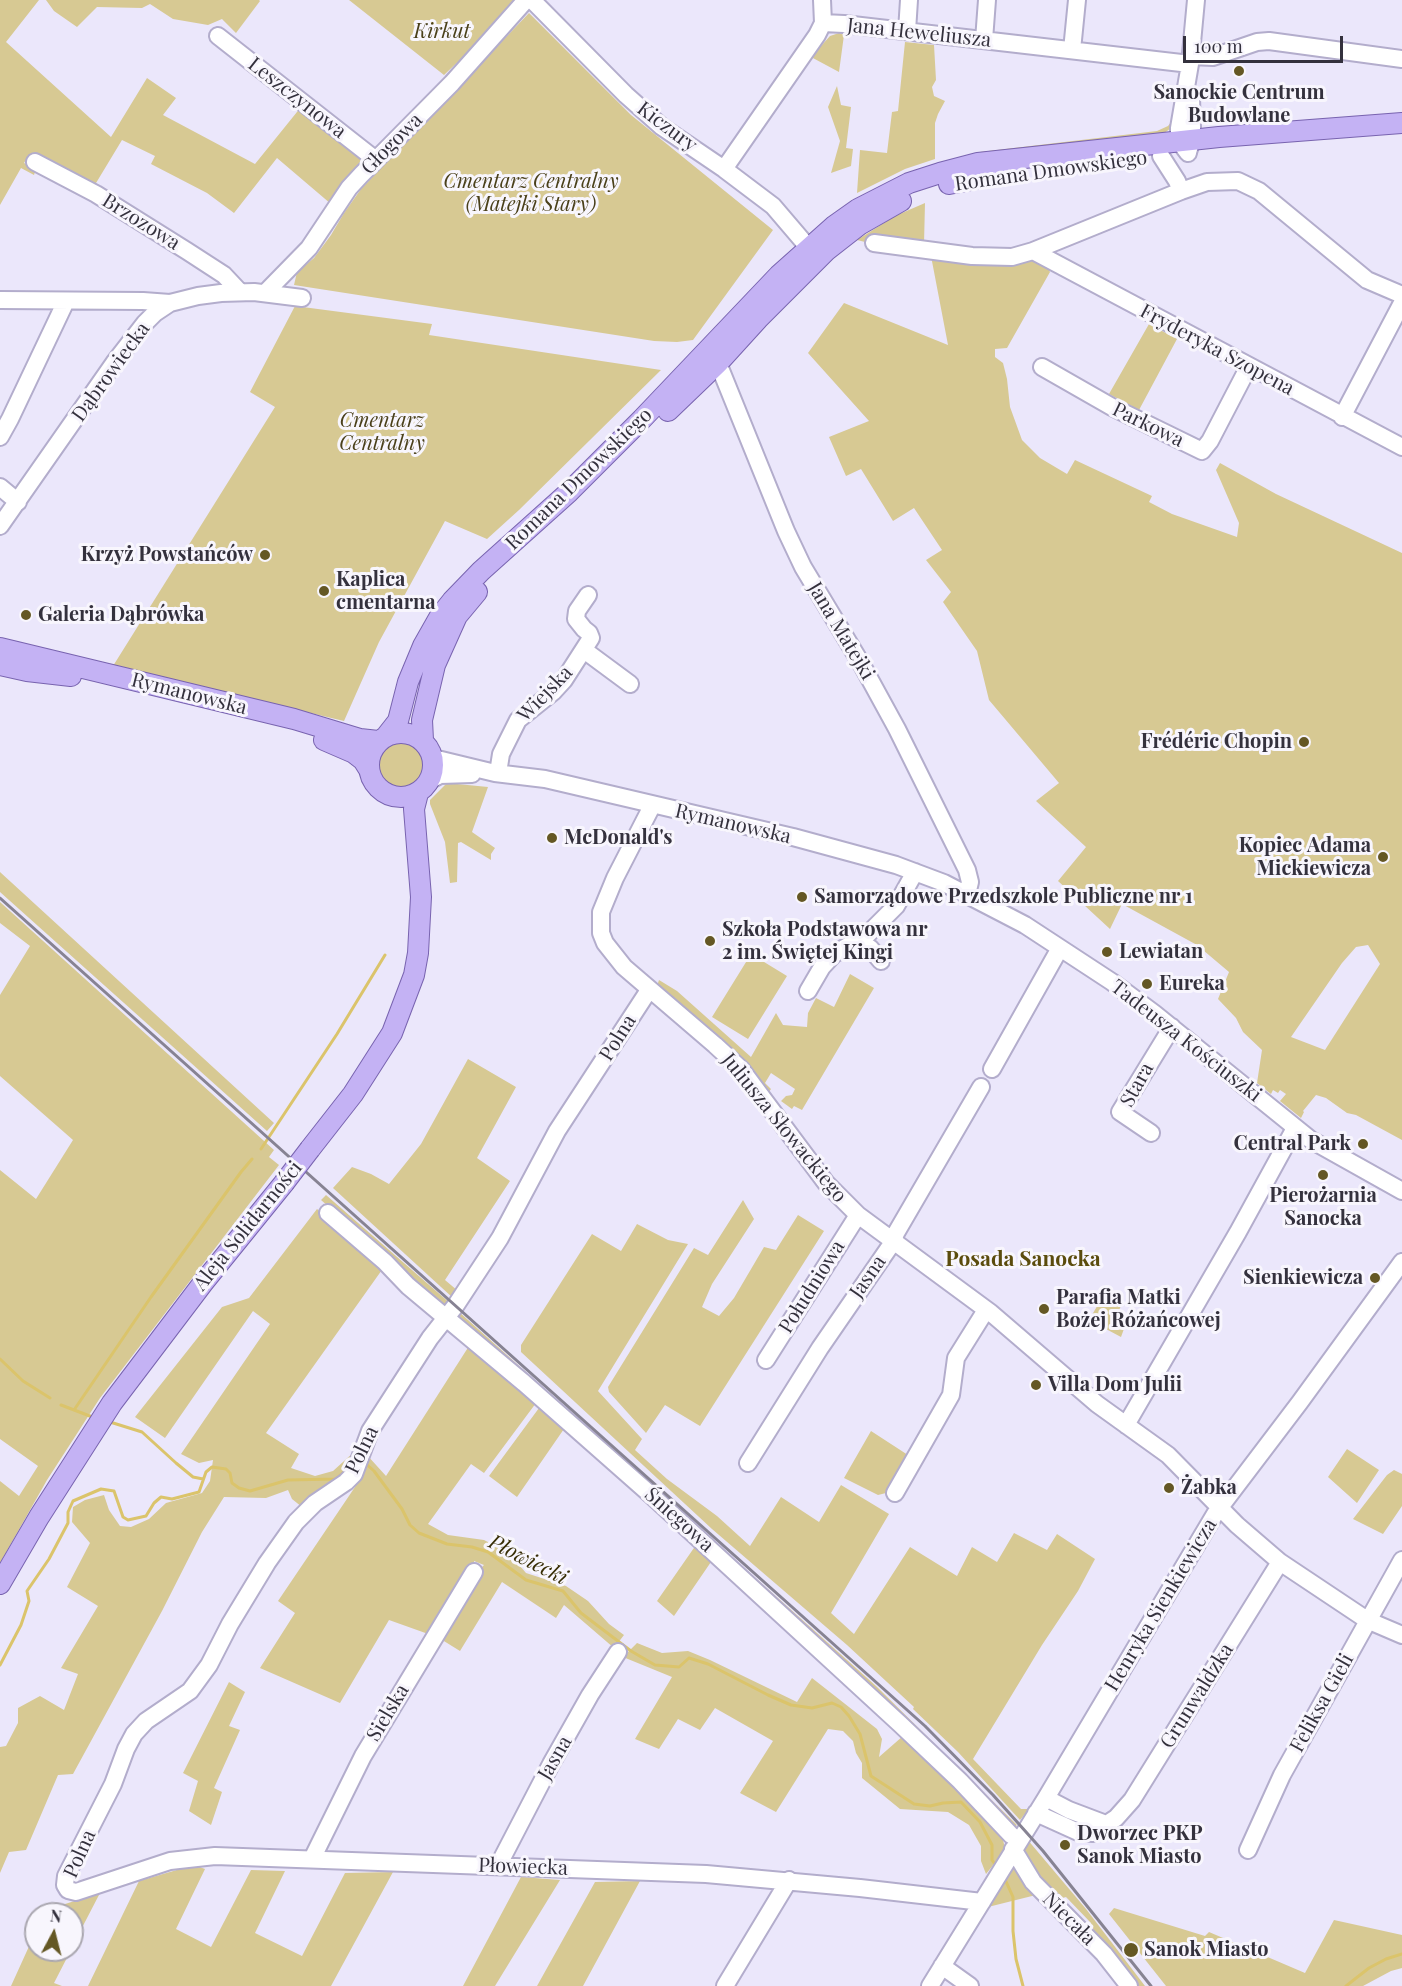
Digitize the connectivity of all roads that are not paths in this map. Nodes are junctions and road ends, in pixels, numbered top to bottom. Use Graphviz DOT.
graph roads {
  1 [pos="526,0"];
  2 [pos="532,0"];
  3 [pos="822,0"];
  4 [pos="909,0"];
  5 [pos="987,0"];
  6 [pos="1077,0"];
  7 [pos="1196,0"];
  8 [pos="823,23"];
  9 [pos="907,31"];
  10 [pos="218,36"];
  11 [pos="984,40"];
  12 [pos="1072,50"];
  13 [pos="1402,59"];
  14 [pos="1190,60"];
  15 [pos="1402,123"];
  16 [pos="1402,135"];
  17 [pos="1186,145"];
  18 [pos="1161,156"];
  19 [pos="376,160"];
  20 [pos="35,162"];
  21 [pos="724,169"];
  22 [pos="1181,191"];
  23 [pos="874,243"];
  24 [pos="808,247"];
  25 [pos="1033,251"];
  26 [pos="799,277"];
  27 [pos="240,292"];
  28 [pos="265,293"];
  29 [pos="1402,295"];
  30 [pos="302,298"];
  31 [pos="0,300"];
  32 [pos="66,301"];
  33 [pos="170,303"];
  34 [pos="1402,303"];
  35 [pos="718,363"];
  36 [pos="1249,366"];
  37 [pos="1042,367"];
  38 [pos="1342,417"];
  39 [pos="0,436"];
  40 [pos="1402,447"];
  41 [pos="0,487"];
  42 [pos="18,502"];
  43 [pos="0,526"];
  44 [pos="588,595"];
  45 [pos="0,648"];
  46 [pos="584,650"];
  47 [pos="0,665"];
  48 [pos="630,684"];
  49 [pos="383,738"];
  50 [pos="423,740"];
  51 [pos="433,758"];
  52 [pos="368,768"];
  53 [pos="497,773"];
  54 [pos="423,787"];
  55 [pos="386,794"];
  56 [pos="652,806"];
  57 [pos="416,843"];
  58 [pos="915,872"];
  59 [pos="967,894"];
  60 [pos="856,942"];
  61 [pos="1060,948"];
  62 [pos="881,961"];
  63 [pos="649,990"];
  64 [pos="808,991"];
  65 [pos="1172,1027"];
  66 [pos="992,1069"];
  67 [pos="981,1087"];
  68 [pos="1295,1128"];
  69 [pos="1151,1133"];
  70 [pos="1402,1191"];
  71 [pos="328,1213"];
  72 [pos="858,1215"];
  73 [pos="893,1242"];
  74 [pos="1402,1262"];
  75 [pos="986,1310"];
  76 [pos="445,1318"];
  77 [pos="766,1360"];
  78 [pos="1125,1425"];
  79 [pos="748,1463"];
  80 [pos="895,1493"];
  81 [pos="1221,1508"];
  82 [pos="1402,1560"];
  83 [pos="1280,1562"];
  84 [pos="474,1572"];
  85 [pos="0,1584"];
  86 [pos="1367,1620"];
  87 [pos="1402,1635"];
  88 [pos="618,1652"];
  89 [pos="1046,1798"];
  90 [pos="1036,1813"];
  91 [pos="1106,1824"];
  92 [pos="1013,1849"];
  93 [pos="1248,1850"];
  94 [pos="312,1859"];
  95 [pos="498,1866"];
  96 [pos="789,1881"];
  97 [pos="68,1890"];
  98 [pos="986,1895"];
  99 [pos="942,1966"];
  100 [pos="725,1986"];
  101 [pos="930,1986"];
  102 [pos="970,1986"];
  103 [pos="1129,1986"];
  1 -- 19 [label="street, Głogowa"];
  2 -- 21 [label="street, Kiczury"];
  3 -- 8 [label="street"];
  4 -- 9 [label="street"];
  5 -- 11 [label="street"];
  6 -- 12 [label="street"];
  7 -- 14 [label="street"];
  8 -- 9 [label="street, Jana Heweliusza"];
  8 -- 21 [label="street, Jana Heweliusza"];
  9 -- 11 [label="street, Jana Heweliusza"];
  10 -- 19 [label="street, Leszczynowa"];
  11 -- 12 [label="street, Jana Heweliusza"];
  12 -- 14 [label="street, Jana Heweliusza"];
  13 -- 14 [label="street, Jana Heweliusza"];
  14 -- 17 [label="street"];
  15 -- 17 [label="main road, Romana Dmowskiego"];
  16 -- 17 [label="main road, Romana Dmowskiego"];
  17 -- 18 [label="main road, Romana Dmowskiego"];
  17 -- 24 [label="main road, Romana Dmowskiego"];
  18 -- 22 [label="street"];
  18 -- 26 [label="main road, Romana Dmowskiego"];
  19 -- 28 [label="street, Głogowa"];
  20 -- 27 [label="street, Brzozowa"];
  21 -- 24 [label="street, Kiczury"];
  22 -- 25 [label="street"];
  22 -- 29 [label="street"];
  23 -- 25 [label="street"];
  24 -- 26 [label="street, Romana Dmowskiego"];
  24 -- 49 [label="main road, Romana Dmowskiego"];
  25 -- 36 [label="street, Fryderyka Szopena"];
  26 -- 35 [label="main road, Romana Dmowskiego"];
  27 -- 28 [label="street, Dąbrowiecka"];
  27 -- 33 [label="street, Dąbrowiecka"];
  28 -- 30 [label="street, Dąbrowiecka"];
  31 -- 32 [label="street"];
  32 -- 33 [label="street"];
  32 -- 39 [label="street"];
  33 -- 42 [label="street, Dąbrowiecka"];
  34 -- 38 [label="street"];
  35 -- 50 [label="main road, Romana Dmowskiego"];
  35 -- 59 [label="street, Jana Matejki"];
  36 -- 37 [label="street, Parkowa"];
  36 -- 38 [label="street, Fryderyka Szopena"];
  38 -- 40 [label="street, Fryderyka Szopena"];
  41 -- 42 [label="street"];
  42 -- 43 [label="street, Dąbrowiecka"];
  44 -- 46 [label="street, Wiejska"];
  45 -- 49 [label="main road, Rymanowska"];
  46 -- 48 [label="street, Wiejska"];
  46 -- 53 [label="street, Wiejska"];
  47 -- 52 [label="main road, Rymanowska"];
  49 -- 50 [label="main road"];
  49 -- 52 [label="main road"];
  50 -- 51 [label="main road"];
  51 -- 53 [label="street, Rymanowska"];
  51 -- 54 [label="main road"];
  52 -- 55 [label="main road"];
  53 -- 54 [label="street, Rymanowska"];
  53 -- 56 [label="street, Rymanowska"];
  54 -- 55 [label="main road"];
  54 -- 57 [label="main road, Aleja Solidarności"];
  55 -- 57 [label="main road, Aleja Solidarności"];
  56 -- 58 [label="street, Rymanowska"];
  56 -- 63 [label="street, Juliusza Słowackiego"];
  57 -- 85 [label="main road, Aleja Solidarności, bridge"];
  58 -- 59 [label="street, Rymanowska"];
  58 -- 60 [label="street"];
  59 -- 61 [label="street, Tadeusza Kościuszki"];
  60 -- 62 [label="street"];
  60 -- 64 [label="street"];
  61 -- 65 [label="street, Tadeusza Kościuszki"];
  61 -- 66 [label="street"];
  63 -- 72 [label="street, Juliusza Słowackiego"];
  63 -- 76 [label="street, Polna"];
  65 -- 68 [label="street, Tadeusza Kościuszki"];
  65 -- 69 [label="street, Stara"];
  67 -- 73 [label="street, Jasna"];
  68 -- 70 [label="street, Tadeusza Kościuszki"];
  68 -- 78 [label="street"];
  71 -- 76 [label="street, Śniegowa"];
  72 -- 73 [label="street, Juliusza Słowackiego"];
  72 -- 77 [label="street, Południowa"];
  73 -- 75 [label="street, Juliusza Słowackiego"];
  73 -- 79 [label="street, Jasna"];
  74 -- 81 [label="street, Henryka Sienkiewicza"];
  75 -- 78 [label="street, Juliusza Słowackiego"];
  75 -- 80 [label="street"];
  76 -- 92 [label="street, Śniegowa"];
  76 -- 97 [label="street, Polna"];
  78 -- 81 [label="street, Juliusza Słowackiego"];
  81 -- 83 [label="street, Juliusza Słowackiego"];
  81 -- 89 [label="street, Henryka Sienkiewicza"];
  82 -- 86 [label="street, Feliksa Gieli"];
  83 -- 86 [label="street, Juliusza Słowackiego"];
  83 -- 91 [label="street, Grunwaldzka"];
  84 -- 94 [label="street, Sielska"];
  86 -- 87 [label="street, Juliusza Słowackiego"];
  86 -- 93 [label="street, Feliksa Gieli"];
  88 -- 95 [label="street, Jasna"];
  89 -- 90 [label="street, Henryka Sienkiewicza"];
  89 -- 91 [label="street"];
  90 -- 91 [label="street, Grunwaldzka"];
  90 -- 92 [label="street, Henryka Sienkiewicza"];
  92 -- 98 [label="street, Henryka Sienkiewicza"];
  92 -- 103 [label="street, Niecała"];
  94 -- 95 [label="street, Płowiecka"];
  94 -- 97 [label="street, Płowiecka"];
  95 -- 96 [label="street, Płowiecka"];
  96 -- 98 [label="street, Płowiecka"];
  96 -- 100 [label="street"];
  98 -- 99 [label="street, Henryka Sienkiewicza"];
  99 -- 101 [label="street, Henryka Sienkiewicza"];
  99 -- 102 [label="street"];
}
